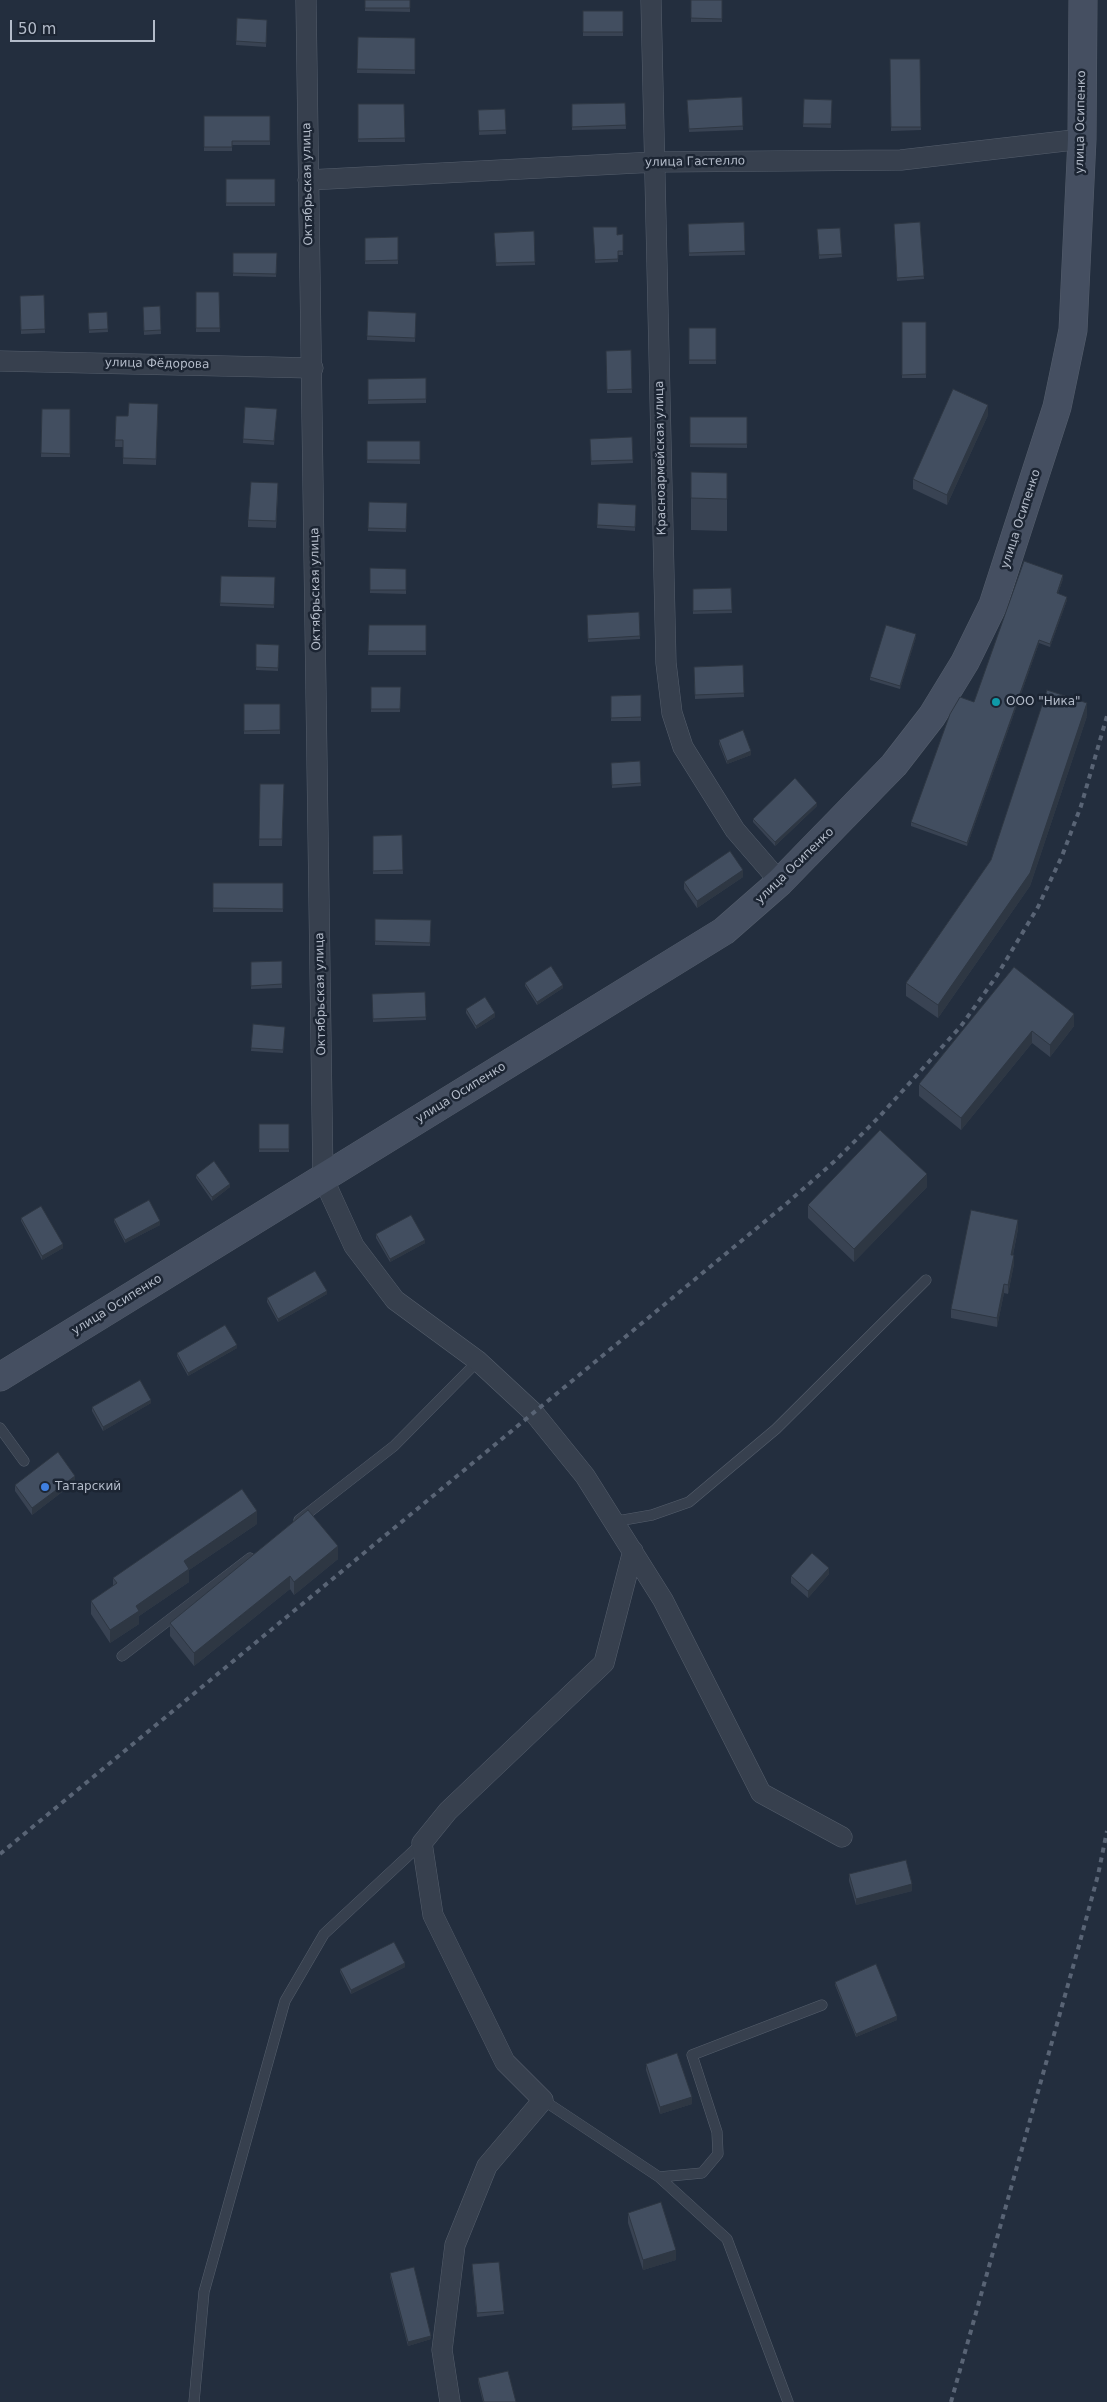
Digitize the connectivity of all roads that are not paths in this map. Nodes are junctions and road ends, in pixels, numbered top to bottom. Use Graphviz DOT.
graph roads {
  1 [pos="306,0"];
  2 [pos="651,0"];
  3 [pos="1082,0"];
  4 [pos="1082,139"];
  5 [pos="655,162"];
  6 [pos="308,180"];
  7 [pos="0,361"];
  8 [pos="313,368"];
  9 [pos="780,882"];
  10 [pos="324,1178"];
  11 [pos="926,1280"];
  12 [pos="478,1361"];
  13 [pos="0,1377"];
  14 [pos="0,1428"];
  15 [pos="24,1461"];
  16 [pos="612,1522"];
  17 [pos="293,1524"];
  18 [pos="262,1548"];
  19 [pos="633,1551"];
  20 [pos="122,1656"];
  21 [pos="842,1837"];
  22 [pos="422,1843"];
  23 [pos="822,2005"];
  24 [pos="543,2100"];
  25 [pos="659,2177"];
  26 [pos="194,2402"];
  27 [pos="450,2402"];
  28 [pos="788,2402"];
  1 -- 6 [label="street, Октябрьская улица"];
  2 -- 5 [label="street, Красноармейская улица"];
  3 -- 4 [label="street, улица Осипенко"];
  4 -- 5 [label="street, улица Гастелло"];
  4 -- 9 [label="street, улица Осипенко"];
  5 -- 6 [label="street, улица Гастелло"];
  5 -- 9 [label="street, Красноармейская улица"];
  6 -- 8 [label="street, Октябрьская улица"];
  7 -- 8 [label="street, улица Фёдорова"];
  8 -- 10 [label="street, Октябрьская улица"];
  9 -- 10 [label="street, улица Осипенко"];
  10 -- 12 [label="street"];
  10 -- 13 [label="street, улица Осипенко"];
  11 -- 16 [label="lane"];
  12 -- 16 [label="street"];
  12 -- 17 [label="lane"];
  14 -- 15 [label="lane"];
  16 -- 19 [label="street"];
  18 -- 20 [label="lane"];
  19 -- 21 [label="street"];
  19 -- 22 [label="street"];
  22 -- 24 [label="street"];
  22 -- 26 [label="lane"];
  23 -- 25 [label="lane"];
  24 -- 25 [label="lane"];
  24 -- 27 [label="street"];
  25 -- 28 [label="lane"];
}
